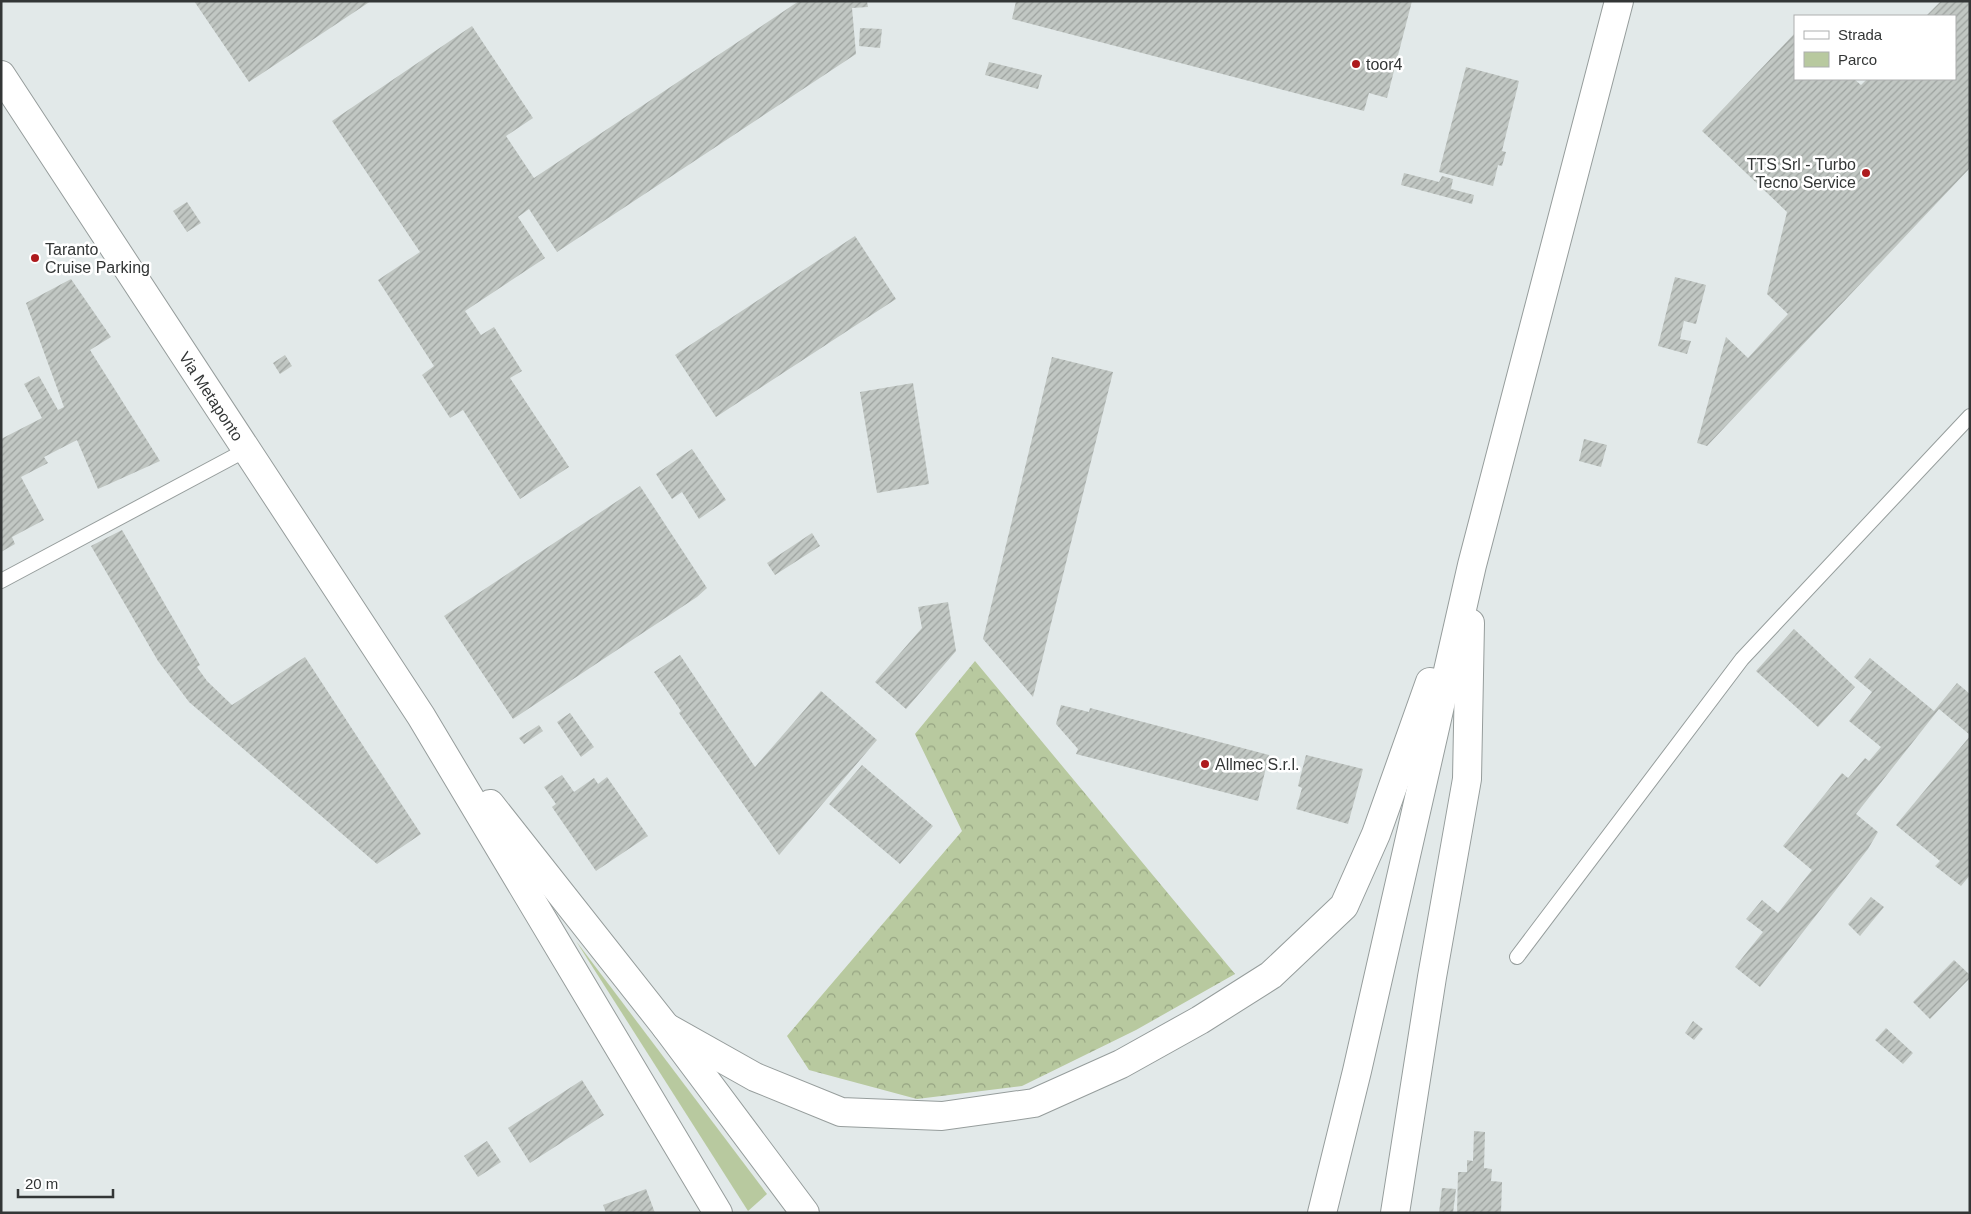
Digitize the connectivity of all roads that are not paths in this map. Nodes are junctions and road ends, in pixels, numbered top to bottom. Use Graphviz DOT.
graph roads {
  1 [pos="1619,1"];
  2 [pos="1,75"];
  3 [pos="1970,416"];
  4 [pos="246,450"];
  5 [pos="1472,565"];
  6 [pos="1,581"];
  7 [pos="420,716"];
  8 [pos="1516,957"];
  9 [pos="666,1027"];
  10 [pos="718,1213"];
  11 [pos="805,1213"];
  12 [pos="1322,1213"];
  13 [pos="1395,1213"];
  1 -- 5 [label="main road"];
  2 -- 4 [label="main road, Via Metaponto"];
  3 -- 8 [label="lane"];
  4 -- 6 [label="lane"];
  4 -- 7 [label="main road, Via Metaponto"];
  5 -- 9 [label="main road"];
  5 -- 12 [label="main road"];
  5 -- 13 [label="main road"];
  7 -- 9 [label="main road"];
  7 -- 10 [label="main road"];
  9 -- 11 [label="main road"];
}
